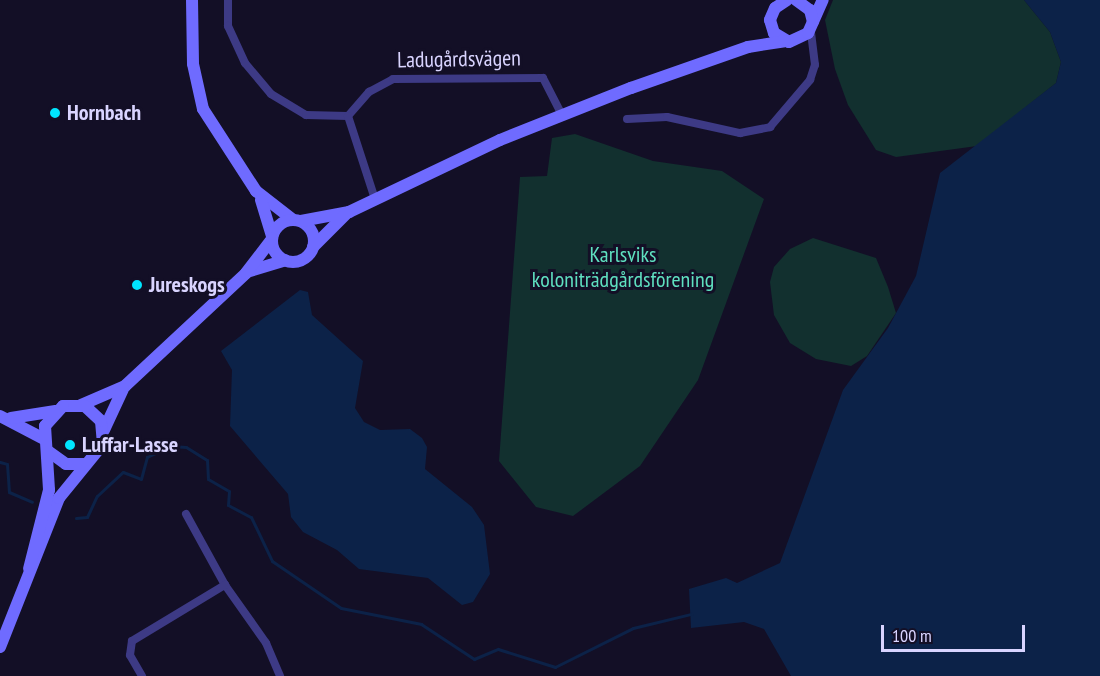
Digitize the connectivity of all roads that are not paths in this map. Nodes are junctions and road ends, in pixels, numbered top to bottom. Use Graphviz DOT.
graph roads {
  1 [pos="192,0"];
  2 [pos="228,0"];
  3 [pos="786,0"];
  4 [pos="801,0"];
  5 [pos="823,0"];
  6 [pos="770,10"];
  7 [pos="812,26"];
  8 [pos="789,41"];
  9 [pos="748,47"];
  10 [pos="810,48"];
  11 [pos="348,116"];
  12 [pos="562,116"];
  13 [pos="627,119"];
  14 [pos="256,191"];
  15 [pos="375,199"];
  16 [pos="349,212"];
  17 [pos="296,220"];
  18 [pos="272,237"];
  19 [pos="313,247"];
  20 [pos="285,260"];
  21 [pos="246,273"];
  22 [pos="126,386"];
  23 [pos="81,405"];
  24 [pos="55,411"];
  25 [pos="4,417"];
  26 [pos="104,430"];
  27 [pos="44,439"];
  28 [pos="48,451"];
  29 [pos="84,464"];
  30 [pos="186,514"];
  31 [pos="29,569"];
  32 [pos="225,585"];
  33 [pos="0,647"];
  34 [pos="142,676"];
  35 [pos="280,676"];
  1 -- 14 [label="main road"];
  2 -- 11 [label="street"];
  3 -- 6 [label="main road"];
  4 -- 7 [label="main road"];
  5 -- 7 [label="main road"];
  6 -- 8 [label="main road"];
  6 -- 9 [label="main road"];
  7 -- 8 [label="main road"];
  7 -- 10 [label="street"];
  8 -- 9 [label="main road"];
  8 -- 10 [label="street"];
  9 -- 12 [label="main road"];
  10 -- 13 [label="street"];
  11 -- 12 [label="street, Ladugårdsvägen"];
  11 -- 15 [label="street"];
  12 -- 15 [label="main road"];
  14 -- 17 [label="main road"];
  14 -- 18 [label="main road"];
  15 -- 16 [label="main road"];
  16 -- 17 [label="main road"];
  16 -- 19 [label="main road"];
  17 -- 18 [label="main road"];
  17 -- 19 [label="main road"];
  18 -- 20 [label="main road"];
  18 -- 21 [label="main road"];
  19 -- 20 [label="main road"];
  20 -- 21 [label="main road"];
  21 -- 22 [label="main road"];
  22 -- 23 [label="main road"];
  22 -- 26 [label="main road"];
  23 -- 24 [label="main road"];
  23 -- 26 [label="main road"];
  24 -- 25 [label="main road"];
  24 -- 27 [label="main road"];
  25 -- 27 [label="main road"];
  26 -- 29 [label="main road"];
  27 -- 28 [label="main road"];
  28 -- 29 [label="main road"];
  28 -- 31 [label="main road"];
  29 -- 31 [label="main road"];
  30 -- 32 [label="street"];
  31 -- 33 [label="main road"];
  32 -- 34 [label="street"];
  32 -- 35 [label="street"];
}
